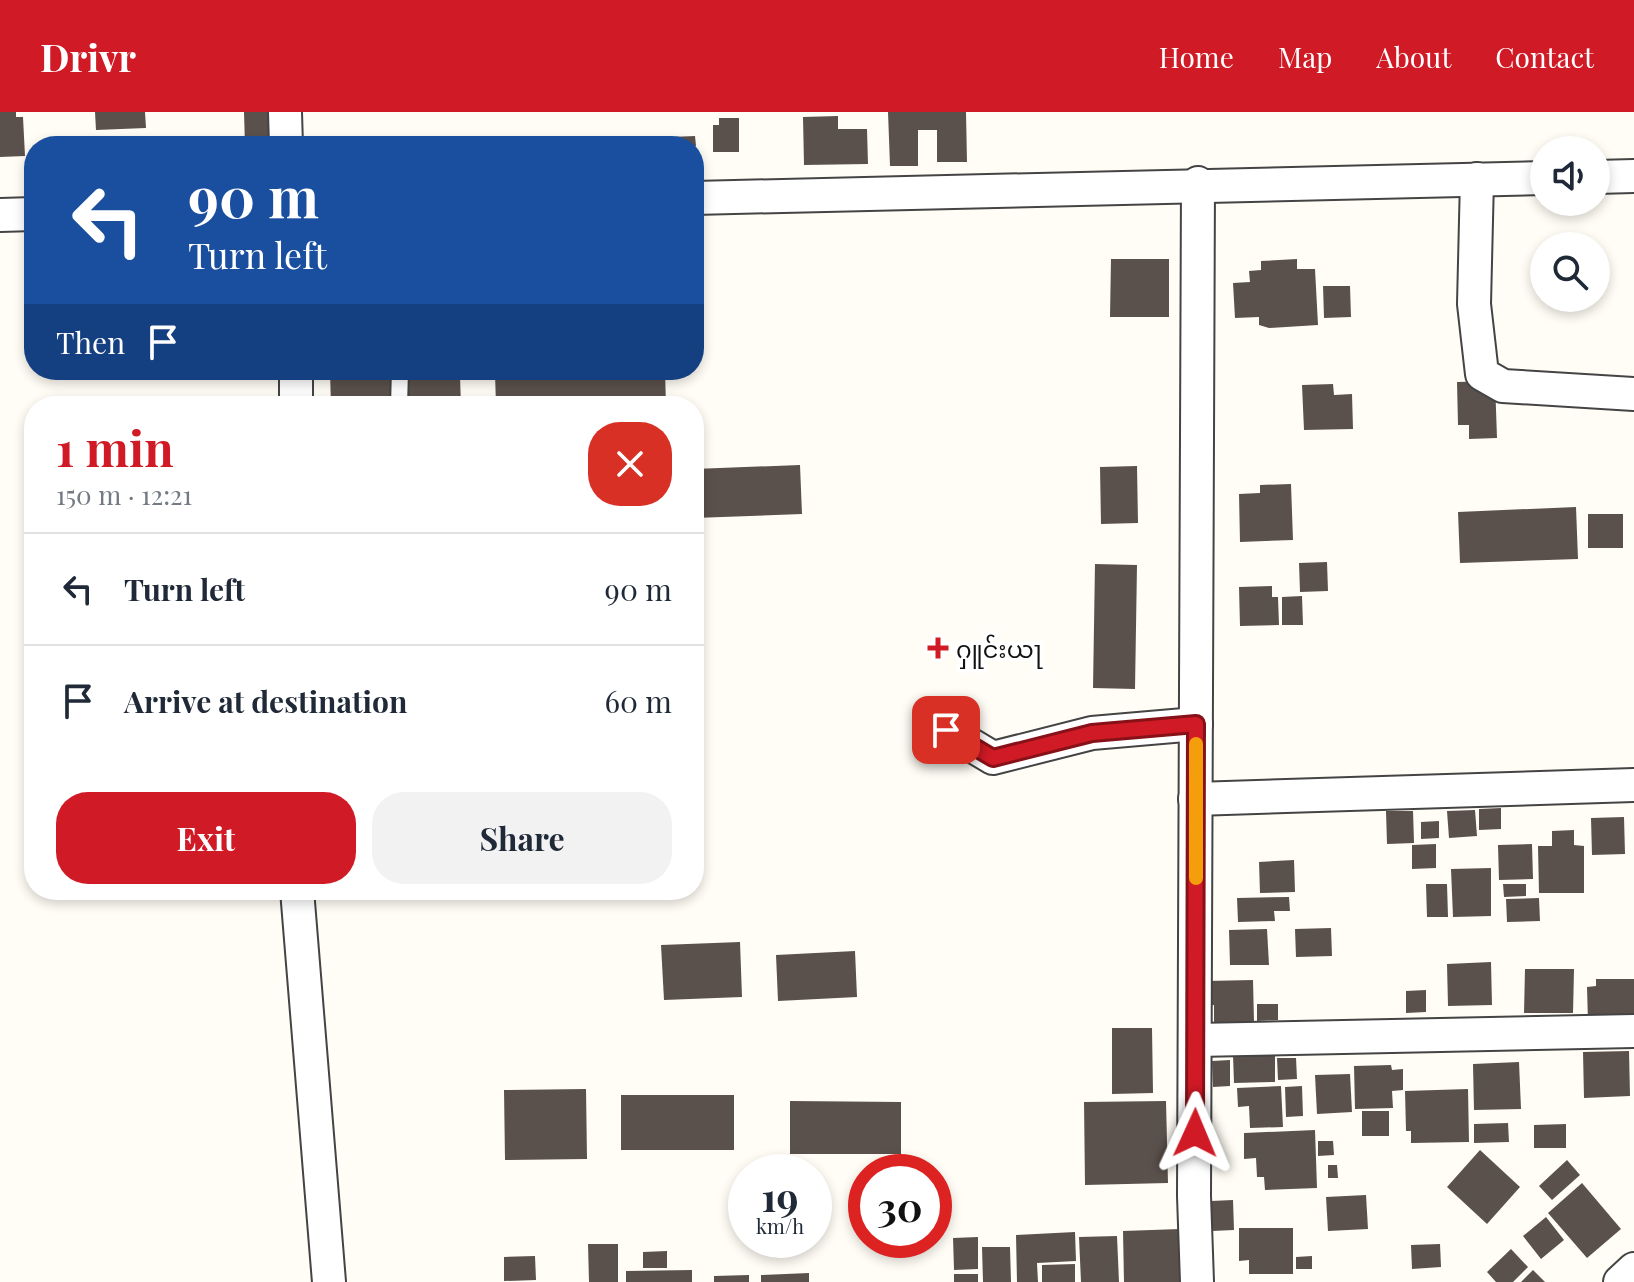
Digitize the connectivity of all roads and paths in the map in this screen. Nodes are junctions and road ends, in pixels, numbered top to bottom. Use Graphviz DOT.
graph roads {
  1 [pos="285,112"];
  2 [pos="286,136"];
  3 [pos="1634,176"];
  4 [pos="1610,177"];
  5 [pos="1530,178"];
  6 [pos="1477,179"];
  7 [pos="1198,183"];
  8 [pos="704,198"];
  9 [pos="24,214"];
  10 [pos="0,215"];
  11 [pos="1634,394"];
  12 [pos="1196,724"];
  13 [pos="946,730"];
  14 [pos="1634,785"];
  15 [pos="1195,799"];
  16 [pos="298,900"];
  17 [pos="1634,1031"];
  18 [pos="1196,1040"];
  19 [pos="1634,1269"];
  20 [pos="329,1282"];
  21 [pos="1197,1282"];
  22 [pos="1620,1282"];
  1 -- 2 [label="street"];
  3 -- 4 [label="street"];
  5 -- 6 [label="street"];
  6 -- 7 [label="street"];
  6 -- 11 [label="street"];
  7 -- 8 [label="street"];
  7 -- 12 [label="street"];
  9 -- 10 [label="street"];
  12 -- 13 [label="street"];
  12 -- 15 [label="street"];
  14 -- 15 [label="street"];
  15 -- 18 [label="street"];
  16 -- 20 [label="street"];
  17 -- 18 [label="street"];
  18 -- 21 [label="street"];
  19 -- 22 [label="street"];
}
